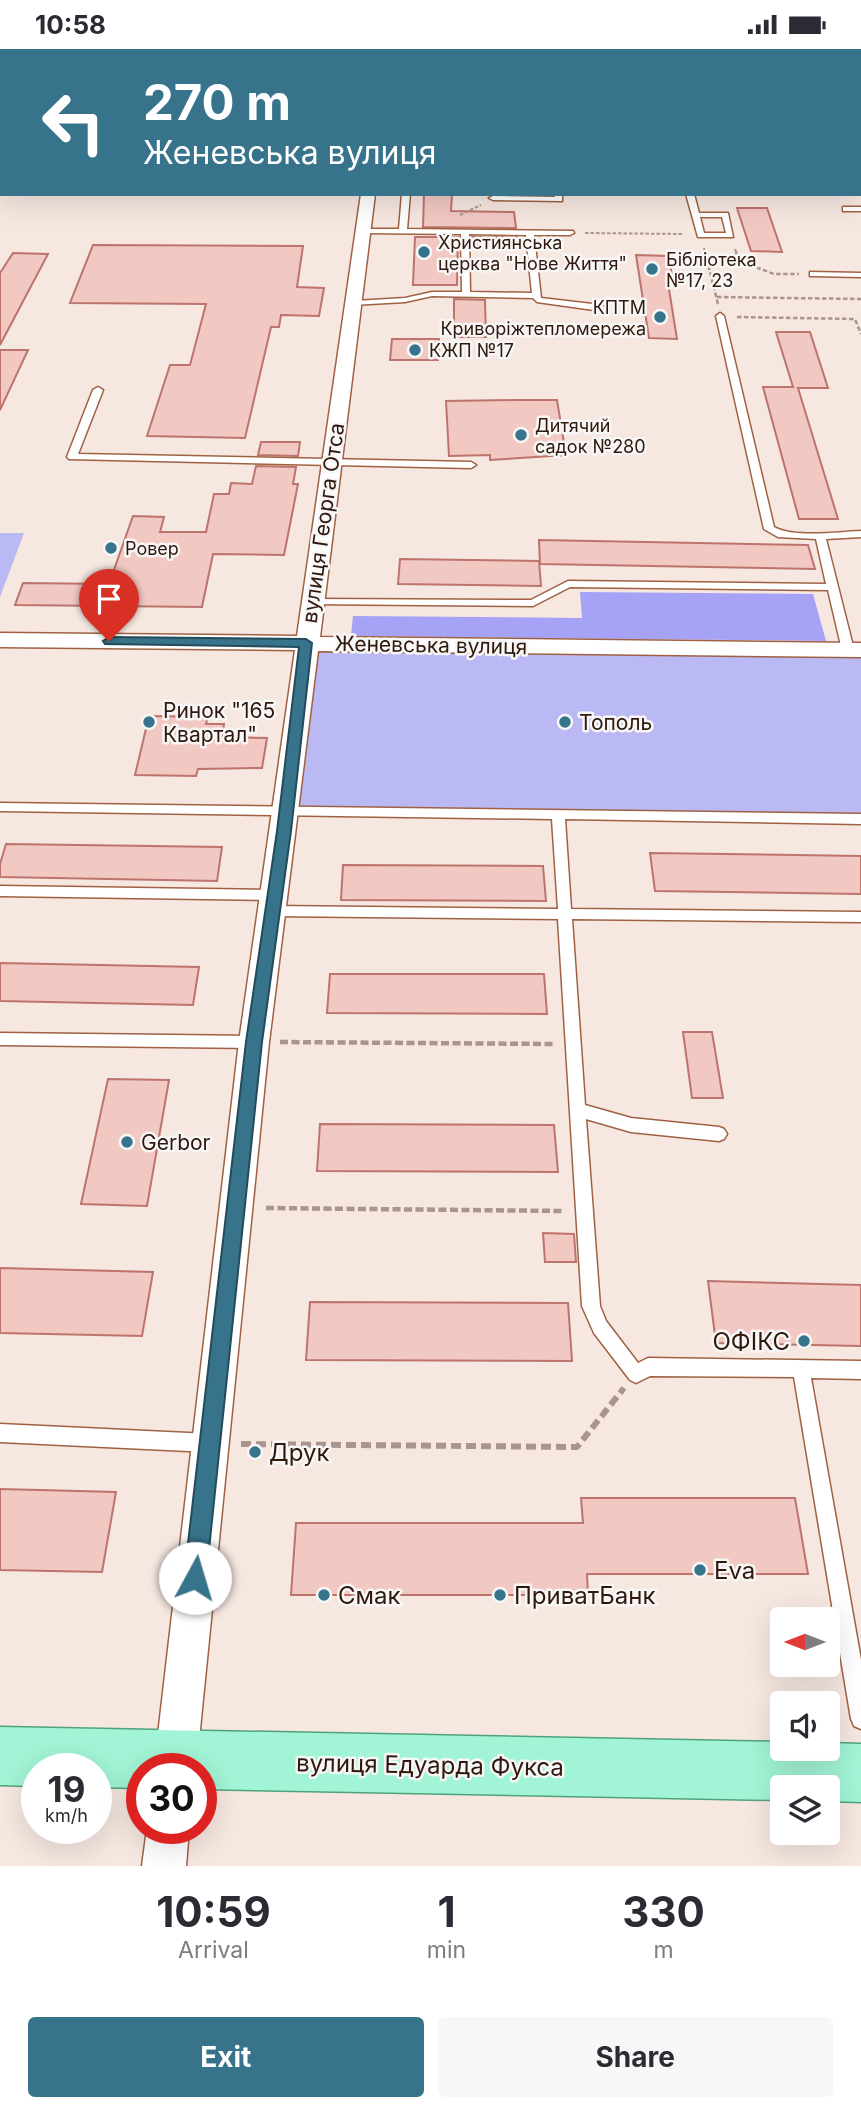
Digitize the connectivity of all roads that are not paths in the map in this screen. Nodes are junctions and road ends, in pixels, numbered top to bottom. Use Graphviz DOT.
graph roads {
  1 [pos="368,196"];
  2 [pos="406,196"];
  3 [pos="558,196"];
  4 [pos="691,196"];
  5 [pos="493,198"];
  6 [pos="846,209"];
  7 [pos="861,209"];
  8 [pos="696,215"];
  9 [pos="364,231"];
  10 [pos="403,231"];
  11 [pos="465,231"];
  12 [pos="530,232"];
  13 [pos="570,233"];
  14 [pos="813,274"];
  15 [pos="861,275"];
  16 [pos="466,295"];
  17 [pos="536,296"];
  18 [pos="355,303"];
  19 [pos="601,309"];
  20 [pos="720,316"];
  21 [pos="98,390"];
  22 [pos="332,464"];
  23 [pos="471,465"];
  24 [pos="861,534"];
  25 [pos="820,536"];
  26 [pos="832,587"];
  27 [pos="312,602"];
  28 [pos="0,640"];
  29 [pos="306,643"];
  30 [pos="854,650"];
  31 [pos="0,807"];
  32 [pos="286,809"];
  33 [pos="558,815"];
  34 [pos="861,819"];
  35 [pos="0,891"];
  36 [pos="274,903"];
  37 [pos="564,914"];
  38 [pos="861,917"];
  39 [pos="0,1039"];
  40 [pos="254,1042"];
  41 [pos="578,1110"];
  42 [pos="719,1133"];
  43 [pos="801,1369"];
  44 [pos="861,1370"];
  45 [pos="0,1433"];
  46 [pos="209,1443"];
  47 [pos="861,1719"];
  48 [pos="176,1753"];
  49 [pos="0,1756"];
  50 [pos="126,1762"];
  51 [pos="217,1765"];
  52 [pos="861,1773"];
  53 [pos="166,1844"];
  54 [pos="164,1866"];
  1 -- 9 [label="street, вулиця Георга Отса"];
  2 -- 10 [label="lane"];
  3 -- 5 [label="lane"];
  4 -- 8 [label="lane"];
  6 -- 7 [label="lane"];
  8 -- 8 [label="lane"];
  9 -- 10 [label="lane"];
  9 -- 18 [label="street, вулиця Георга Отса"];
  10 -- 11 [label="lane"];
  11 -- 12 [label="lane"];
  11 -- 16 [label="lane"];
  12 -- 13 [label="lane"];
  12 -- 17 [label="lane"];
  14 -- 15 [label="lane"];
  16 -- 17 [label="lane"];
  16 -- 18 [label="lane"];
  17 -- 19 [label="lane"];
  18 -- 22 [label="street, вулиця Георга Отса"];
  20 -- 25 [label="lane"];
  21 -- 22 [label="lane"];
  22 -- 23 [label="lane"];
  22 -- 27 [label="street, вулиця Георга Отса"];
  24 -- 25 [label="lane"];
  25 -- 26 [label="lane"];
  26 -- 27 [label="lane"];
  26 -- 30 [label="lane"];
  27 -- 29 [label="street, вулиця Георга Отса"];
  28 -- 29 [label="street, Женевська вулиця"];
  29 -- 30 [label="street, Женевська вулиця"];
  29 -- 32 [label="street, вулиця Георга Отса"];
  31 -- 32 [label="lane"];
  32 -- 33 [label="lane"];
  32 -- 36 [label="street, вулиця Георга Отса"];
  33 -- 34 [label="lane"];
  33 -- 37 [label="lane"];
  35 -- 36 [label="lane"];
  36 -- 37 [label="lane"];
  36 -- 40 [label="street, вулиця Георга Отса"];
  37 -- 38 [label="lane"];
  37 -- 41 [label="lane"];
  39 -- 40 [label="lane"];
  40 -- 46 [label="street, вулиця Георга Отса"];
  41 -- 42 [label="lane"];
  41 -- 43 [label="lane"];
  43 -- 44 [label="lane"];
  43 -- 47 [label="lane"];
  45 -- 46 [label="lane"];
  46 -- 48 [label="street, вулиця Георга Отса"];
  49 -- 50 [label="main road, вулиця Едуарда Фукса"];
  51 -- 52 [label="main road, вулиця Едуарда Фукса"];
  53 -- 54 [label="street"];
}
